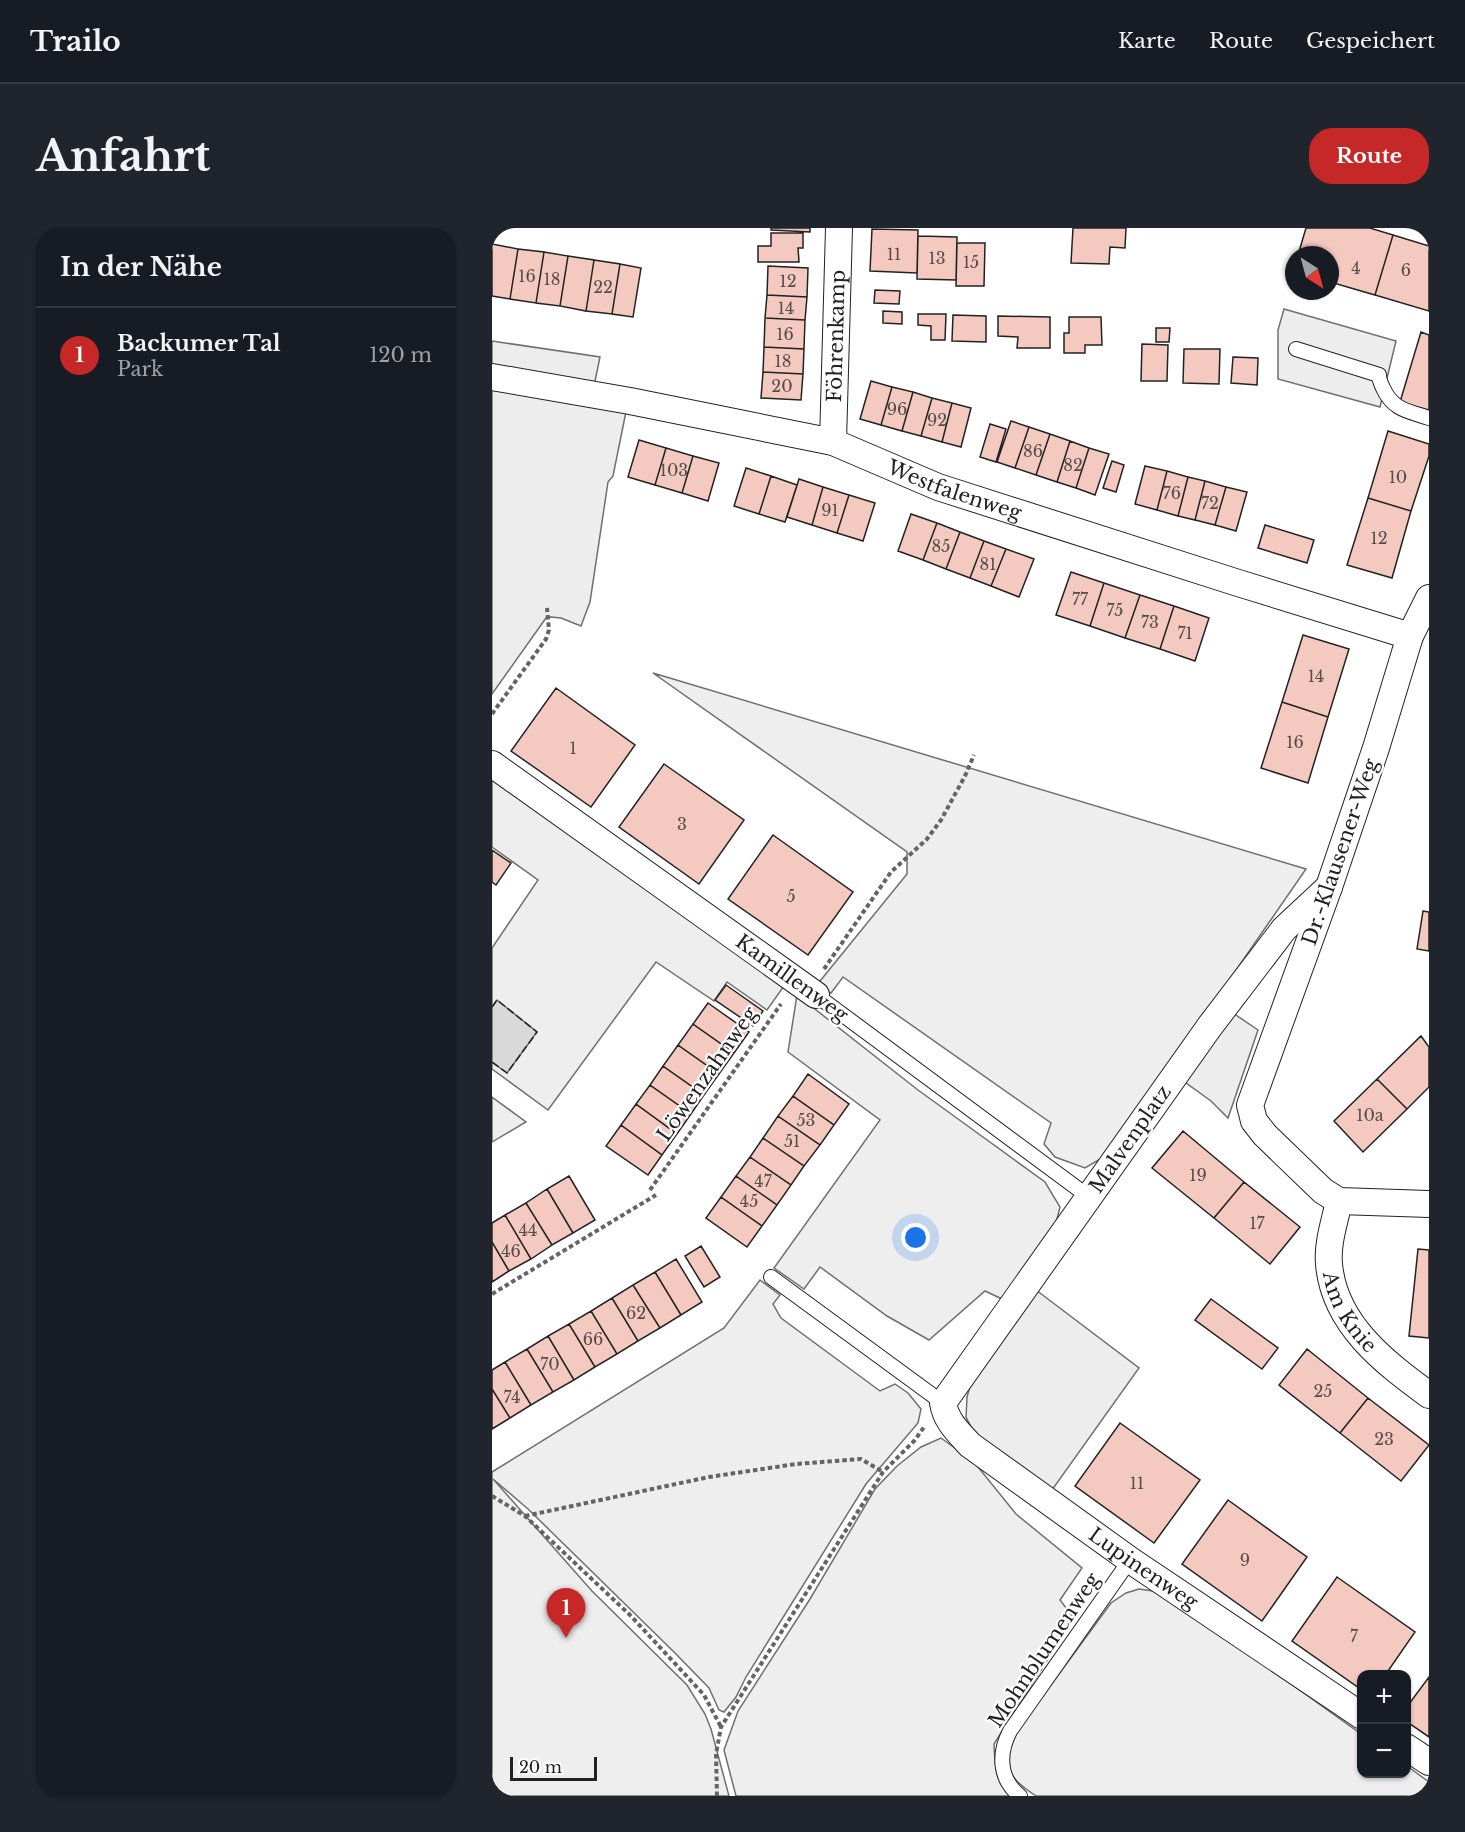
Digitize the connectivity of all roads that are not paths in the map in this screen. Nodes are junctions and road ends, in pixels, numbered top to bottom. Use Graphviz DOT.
graph roads {
  1 [pos="839,228"];
  2 [pos="1296,349"];
  3 [pos="492,376"];
  4 [pos="1429,418"];
  5 [pos="833,442"];
  6 [pos="1429,598"];
  7 [pos="1410,636"];
  8 [pos="492,764"];
  9 [pos="1329,887"];
  10 [pos="807,989"];
  11 [pos="1089,1197"];
  12 [pos="1340,1201"];
  13 [pos="1429,1204"];
  14 [pos="771,1277"];
  15 [pos="1429,1395"];
  16 [pos="943,1403"];
  17 [pos="1130,1560"];
  18 [pos="1357,1713"];
  19 [pos="1411,1750"];
  20 [pos="1429,1762"];
  21 [pos="1020,1796"];
  1 -- 5 [label="street, Föhrenkamp"];
  2 -- 4 [label="lane"];
  3 -- 5 [label="street, Westfalenweg"];
  5 -- 7 [label="street, Westfalenweg"];
  6 -- 7 [label="street, Dr.-Klausener-Weg"];
  7 -- 9 [label="street, Dr.-Klausener-Weg"];
  8 -- 10 [label="street, Kamillenweg"];
  9 -- 11 [label="street, Malvenplatz"];
  9 -- 12 [label="street, Dr.-Klausener-Weg"];
  10 -- 11 [label="lane, Kamillenweg"];
  11 -- 16 [label="street, Malvenplatz"];
  12 -- 13 [label="street"];
  12 -- 15 [label="street, Am Knie"];
  14 -- 16 [label="lane"];
  16 -- 17 [label="street, Lupinenweg"];
  17 -- 18 [label="street, Lupinenweg"];
  17 -- 21 [label="lane, Mohnblumenweg"];
  19 -- 20 [label="street"];
}
